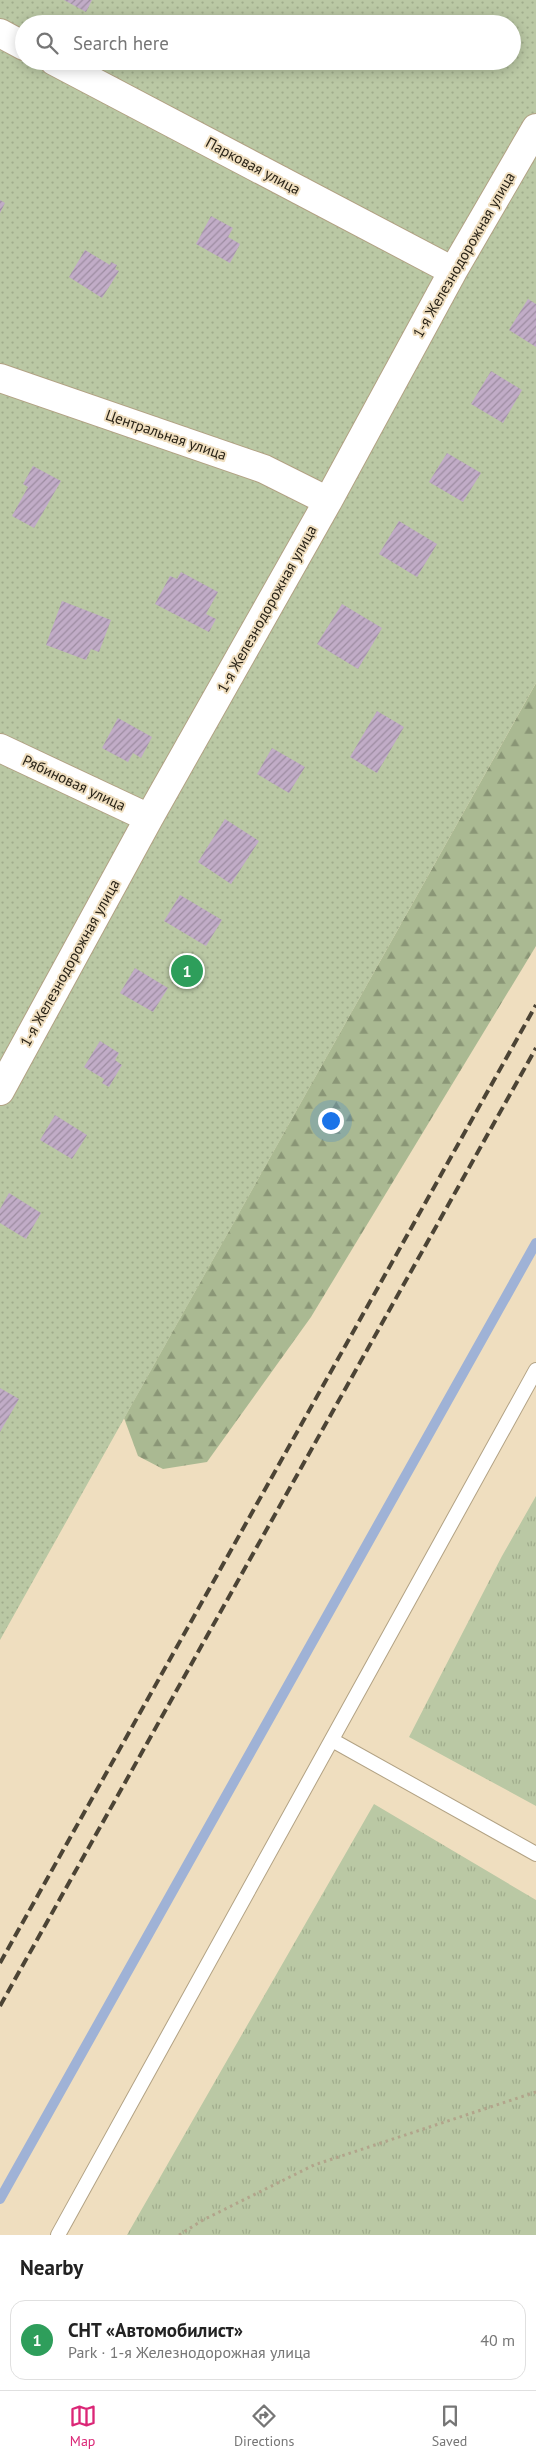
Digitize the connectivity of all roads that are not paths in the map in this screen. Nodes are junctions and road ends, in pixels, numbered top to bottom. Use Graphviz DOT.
graph roads {
  1 [pos="0,33"];
  2 [pos="15,41"];
  3 [pos="71,70"];
  4 [pos="536,128"];
  5 [pos="453,271"];
  6 [pos="0,378"];
  7 [pos="328,501"];
  8 [pos="0,748"];
  9 [pos="149,818"];
  10 [pos="0,1091"];
  11 [pos="536,1370"];
  12 [pos="332,1740"];
  13 [pos="536,1854"];
  14 [pos="58,2235"];
  1 -- 2 [label="street"];
  3 -- 5 [label="street, Парковая улица"];
  4 -- 5 [label="street, 1-я Железнодорожная улица"];
  5 -- 7 [label="street, 1-я Железнодорожная улица"];
  6 -- 7 [label="street, Центральная улица"];
  7 -- 9 [label="street, 1-я Железнодорожная улица"];
  8 -- 9 [label="street, Рябиновая улица"];
  9 -- 10 [label="street, 1-я Железнодорожная улица"];
  11 -- 12 [label="lane"];
  12 -- 13 [label="lane"];
  12 -- 14 [label="lane"];
}
